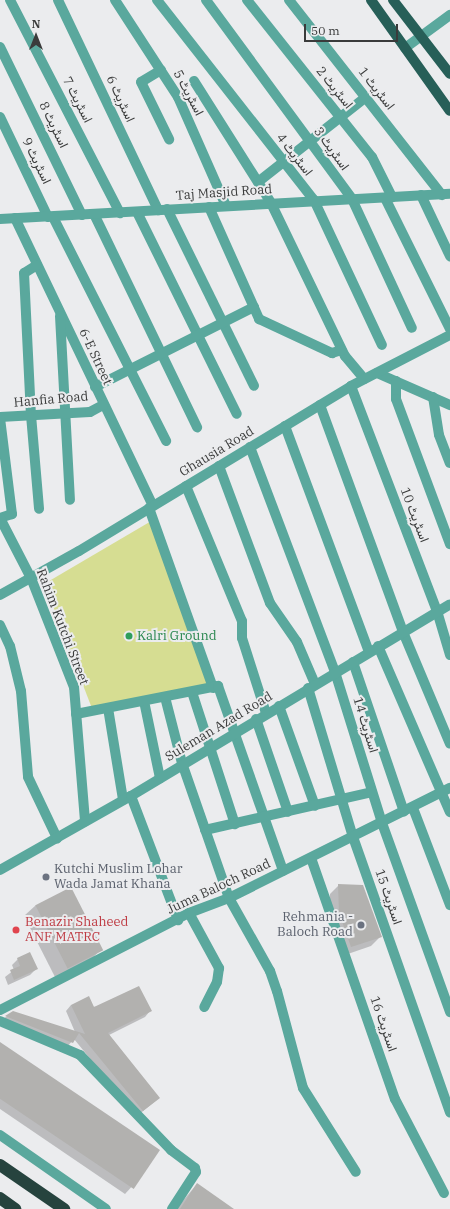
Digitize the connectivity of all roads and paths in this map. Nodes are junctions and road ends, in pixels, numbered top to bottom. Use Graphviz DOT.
graph roads {
  1 [pos="10,0"];
  2 [pos="58,0"];
  3 [pos="115,0"];
  4 [pos="157,0"];
  5 [pos="206,0"];
  6 [pos="247,0"];
  7 [pos="289,0"];
  8 [pos="371,0"];
  9 [pos="392,0"];
  10 [pos="450,15"];
  11 [pos="421,37"];
  12 [pos="0,48"];
  13 [pos="405,48"];
  14 [pos="161,70"];
  15 [pos="450,74"];
  16 [pos="194,81"];
  17 [pos="366,97"];
  18 [pos="450,111"];
  19 [pos="0,117"];
  20 [pos="340,117"];
  21 [pos="169,139"];
  22 [pos="309,141"];
  23 [pos="284,163"];
  24 [pos="258,182"];
  25 [pos="421,195"];
  26 [pos="446,195"];
  27 [pos="389,197"];
  28 [pos="352,199"];
  29 [pos="314,200"];
  30 [pos="270,203"];
  31 [pos="226,206"];
  32 [pos="209,207"];
  33 [pos="163,210"];
  34 [pos="137,212"];
  35 [pos="120,213"];
  36 [pos="94,214"];
  37 [pos="82,215"];
  38 [pos="51,217"];
  39 [pos="15,218"];
  40 [pos="0,219"];
  41 [pos="450,256"];
  42 [pos="37,265"];
  43 [pos="254,308"];
  44 [pos="59,311"];
  45 [pos="223,323"];
  46 [pos="412,328"];
  47 [pos="450,329"];
  48 [pos="450,335"];
  49 [pos="196,336"];
  50 [pos="382,345"];
  51 [pos="342,350"];
  52 [pos="161,354"];
  53 [pos="130,370"];
  54 [pos="377,372"];
  55 [pos="364,379"];
  56 [pos="396,381"];
  57 [pos="254,386"];
  58 [pos="351,386"];
  59 [pos="95,387"];
  60 [pos="433,397"];
  61 [pos="104,405"];
  62 [pos="320,405"];
  63 [pos="450,405"];
  64 [pos="65,414"];
  65 [pos="237,414"];
  66 [pos="31,415"];
  67 [pos="0,418"];
  68 [pos="285,426"];
  69 [pos="197,427"];
  70 [pos="166,441"];
  71 [pos="250,447"];
  72 [pos="450,463"];
  73 [pos="219,466"];
  74 [pos="186,486"];
  75 [pos="70,500"];
  76 [pos="151,507"];
  77 [pos="39,509"];
  78 [pos="0,518"];
  79 [pos="450,544"];
  80 [pos="31,578"];
  81 [pos="0,595"];
  82 [pos="450,604"];
  83 [pos="437,611"];
  84 [pos="0,625"];
  85 [pos="403,632"];
  86 [pos="378,646"];
  87 [pos="369,652"];
  88 [pos="450,655"];
  89 [pos="352,662"];
  90 [pos="335,672"];
  91 [pos="311,686"];
  92 [pos="213,688"];
  93 [pos="192,692"];
  94 [pos="165,697"];
  95 [pos="144,701"];
  96 [pos="279,706"];
  97 [pos="108,708"];
  98 [pos="266,713"];
  99 [pos="76,714"];
  100 [pos="256,719"];
  101 [pos="232,733"];
  102 [pos="450,744"];
  103 [pos="209,747"];
  104 [pos="182,763"];
  105 [pos="160,778"];
  106 [pos="446,790"];
  107 [pos="372,792"];
  108 [pos="127,798"];
  109 [pos="342,799"];
  110 [pos="315,806"];
  111 [pos="408,810"];
  112 [pos="288,812"];
  113 [pos="450,812"];
  114 [pos="264,817"];
  115 [pos="85,822"];
  116 [pos="382,823"];
  117 [pos="235,824"];
  118 [pos="205,830"];
  119 [pos="353,837"];
  120 [pos="57,838"];
  121 [pos="311,858"];
  122 [pos="0,870"];
  123 [pos="283,871"];
  124 [pos="229,898"];
  125 [pos="450,905"];
  126 [pos="188,913"];
  127 [pos="178,920"];
  128 [pos="204,1007"];
  129 [pos="0,1010"];
  130 [pos="450,1012"];
  131 [pos="0,1020"];
  132 [pos="450,1112"];
  133 [pos="0,1135"];
  134 [pos="0,1165"];
  135 [pos="356,1172"];
  136 [pos="444,1193"];
  137 [pos="0,1198"];
  138 [pos="15,1209"];
  139 [pos="64,1209"];
  140 [pos="106,1209"];
  141 [pos="172,1209"];
  1 -- 35 [label="street, اسٹریٹ 7"];
  2 -- 33 [label="street, اسٹریٹ 6"];
  3 -- 14 [label="street, اسٹریٹ 5"];
  4 -- 23 [label="street, اسٹریٹ 4"];
  5 -- 22 [label="street, اسٹریٹ 3"];
  6 -- 20 [label="street, اسٹریٹ 2"];
  7 -- 17 [label="street, اسٹریٹ 1"];
  8 -- 13 [label="main road"];
  9 -- 11 [label="main road"];
  10 -- 11 [label="street"];
  11 -- 13 [label="street"];
  11 -- 15 [label="main road"];
  12 -- 37 [label="street, اسٹریٹ 8"];
  13 -- 18 [label="main road"];
  14 -- 21 [label="street"];
  14 -- 31 [label="street, اسٹریٹ 5"];
  16 -- 24 [label="street"];
  17 -- 20 [label="street"];
  17 -- 26 [label="street, اسٹریٹ 1"];
  19 -- 38 [label="street, اسٹریٹ 9"];
  20 -- 22 [label="street"];
  20 -- 27 [label="street, اسٹریٹ 2"];
  22 -- 23 [label="street"];
  22 -- 28 [label="street, اسٹریٹ 3"];
  23 -- 24 [label="street"];
  23 -- 29 [label="street, اسٹریٹ 4"];
  24 -- 30 [label="street"];
  25 -- 26 [label="street, Taj Masjid Road"];
  25 -- 27 [label="street, Taj Masjid Road"];
  25 -- 41 [label="street"];
  27 -- 28 [label="street, Taj Masjid Road"];
  27 -- 47 [label="street, اسٹریٹ 2"];
  28 -- 29 [label="street, Taj Masjid Road"];
  28 -- 46 [label="street, اسٹریٹ 3"];
  29 -- 30 [label="street, Taj Masjid Road"];
  29 -- 50 [label="street, اسٹریٹ 4"];
  30 -- 31 [label="street, Taj Masjid Road"];
  30 -- 51 [label="street"];
  31 -- 32 [label="street, Taj Masjid Road"];
  32 -- 33 [label="street, Taj Masjid Road"];
  32 -- 43 [label="street"];
  33 -- 34 [label="street, Taj Masjid Road"];
  33 -- 45 [label="street, اسٹریٹ 6"];
  34 -- 35 [label="street, Taj Masjid Road"];
  34 -- 49 [label="street"];
  35 -- 36 [label="street, Taj Masjid Road"];
  36 -- 37 [label="street, Taj Masjid Road"];
  36 -- 52 [label="street"];
  37 -- 38 [label="street, Taj Masjid Road"];
  38 -- 39 [label="street, Taj Masjid Road"];
  38 -- 53 [label="street, اسٹریٹ 9"];
  39 -- 40 [label="street, Taj Masjid Road"];
  39 -- 42 [label="street, 6-E Street"];
  42 -- 44 [label="street, 6-E Street"];
  42 -- 66 [label="street"];
  43 -- 45 [label="street"];
  43 -- 51 [label="street"];
  44 -- 59 [label="street, 6-E Street"];
  44 -- 64 [label="street"];
  45 -- 49 [label="street"];
  45 -- 57 [label="street, اسٹریٹ 6"];
  48 -- 54 [label="street, Ghausia Road"];
  49 -- 52 [label="street"];
  49 -- 65 [label="street"];
  51 -- 55 [label="street"];
  52 -- 53 [label="street"];
  52 -- 69 [label="street"];
  53 -- 59 [label="street"];
  53 -- 70 [label="street, اسٹریٹ 9"];
  54 -- 55 [label="street, Ghausia Road"];
  54 -- 56 [label="street"];
  55 -- 58 [label="street, Ghausia Road"];
  56 -- 60 [label="street"];
  56 -- 79 [label="street"];
  58 -- 62 [label="street, Ghausia Road"];
  58 -- 83 [label="street, اسٹریٹ 10"];
  59 -- 61 [label="street, 6-E Street"];
  60 -- 63 [label="street"];
  60 -- 72 [label="street"];
  61 -- 64 [label="street, Hanfia Road"];
  61 -- 76 [label="street, 6-E Street"];
  62 -- 68 [label="street, Ghausia Road"];
  62 -- 85 [label="street"];
  64 -- 66 [label="street, Hanfia Road"];
  64 -- 75 [label="street"];
  66 -- 67 [label="street, Hanfia Road"];
  66 -- 77 [label="street"];
  67 -- 78 [label="street"];
  68 -- 71 [label="street, Ghausia Road"];
  68 -- 87 [label="street"];
  71 -- 73 [label="street, Ghausia Road"];
  71 -- 90 [label="street, اسٹریٹ 14"];
  73 -- 74 [label="street, Ghausia Road"];
  73 -- 91 [label="street, اسٹریٹ 15"];
  74 -- 76 [label="street, Ghausia Road"];
  74 -- 98 [label="street"];
  76 -- 80 [label="street, Ghausia Road"];
  76 -- 92 [label="street, 6-E Street"];
  78 -- 80 [label="street, Rahim Kutchi Street"];
  80 -- 81 [label="street, Ghausia Road"];
  80 -- 99 [label="street, Rahim Kutchi Street"];
  82 -- 83 [label="street, Suleman Azad Road"];
  83 -- 85 [label="street, Suleman Azad Road"];
  83 -- 88 [label="street, اسٹریٹ 10"];
  84 -- 120 [label="street"];
  85 -- 86 [label="street, Suleman Azad Road"];
  85 -- 102 [label="street"];
  86 -- 87 [label="street, Suleman Azad Road"];
  86 -- 106 [label="street"];
  87 -- 89 [label="street, Suleman Azad Road"];
  89 -- 90 [label="street, Suleman Azad Road"];
  89 -- 111 [label="street"];
  90 -- 91 [label="street, Suleman Azad Road"];
  90 -- 107 [label="street, اسٹریٹ 14"];
  91 -- 96 [label="street, Suleman Azad Road"];
  91 -- 109 [label="street, اسٹریٹ 15"];
  92 -- 93 [label="street"];
  92 -- 101 [label="street, 6-E Street"];
  93 -- 94 [label="street"];
  93 -- 103 [label="street"];
  94 -- 95 [label="street"];
  94 -- 104 [label="street"];
  95 -- 97 [label="street"];
  95 -- 105 [label="street"];
  96 -- 98 [label="street, Suleman Azad Road"];
  96 -- 110 [label="street"];
  97 -- 99 [label="street"];
  97 -- 108 [label="street"];
  98 -- 100 [label="street, Suleman Azad Road"];
  99 -- 115 [label="street, Rahim Kutchi Street"];
  100 -- 101 [label="street, Suleman Azad Road"];
  100 -- 112 [label="street"];
  101 -- 103 [label="street, Suleman Azad Road"];
  101 -- 114 [label="street"];
  103 -- 104 [label="street, Suleman Azad Road"];
  103 -- 117 [label="street"];
  104 -- 105 [label="street, Suleman Azad Road"];
  104 -- 118 [label="street"];
  105 -- 108 [label="street, Suleman Azad Road"];
  106 -- 111 [label="street, Juma Baloch Road"];
  106 -- 113 [label="street"];
  107 -- 109 [label="street"];
  107 -- 116 [label="street, اسٹریٹ 14"];
  108 -- 115 [label="street, Suleman Azad Road"];
  108 -- 127 [label="street"];
  109 -- 110 [label="street"];
  109 -- 119 [label="street, اسٹریٹ 15"];
  110 -- 112 [label="street"];
  111 -- 116 [label="street, Juma Baloch Road"];
  111 -- 125 [label="street"];
  112 -- 114 [label="street"];
  114 -- 117 [label="street"];
  114 -- 123 [label="street"];
  115 -- 120 [label="street, Suleman Azad Road"];
  116 -- 119 [label="street, Juma Baloch Road"];
  116 -- 130 [label="street, اسٹریٹ 14"];
  117 -- 118 [label="street"];
  118 -- 124 [label="street"];
  119 -- 121 [label="street, Juma Baloch Road"];
  119 -- 132 [label="street, اسٹریٹ 15"];
  120 -- 122 [label="street, Suleman Azad Road"];
  121 -- 123 [label="street, Juma Baloch Road"];
  121 -- 136 [label="street, اسٹریٹ 16"];
  123 -- 124 [label="street, Juma Baloch Road"];
  124 -- 126 [label="street, Juma Baloch Road"];
  124 -- 135 [label="street"];
  126 -- 127 [label="street, Juma Baloch Road"];
  126 -- 128 [label="street"];
  127 -- 129 [label="street, Juma Baloch Road"];
  131 -- 141 [label="street"];
  133 -- 140 [label="street"];
  134 -- 139 [label="highway"];
  137 -- 138 [label="highway"];
}
